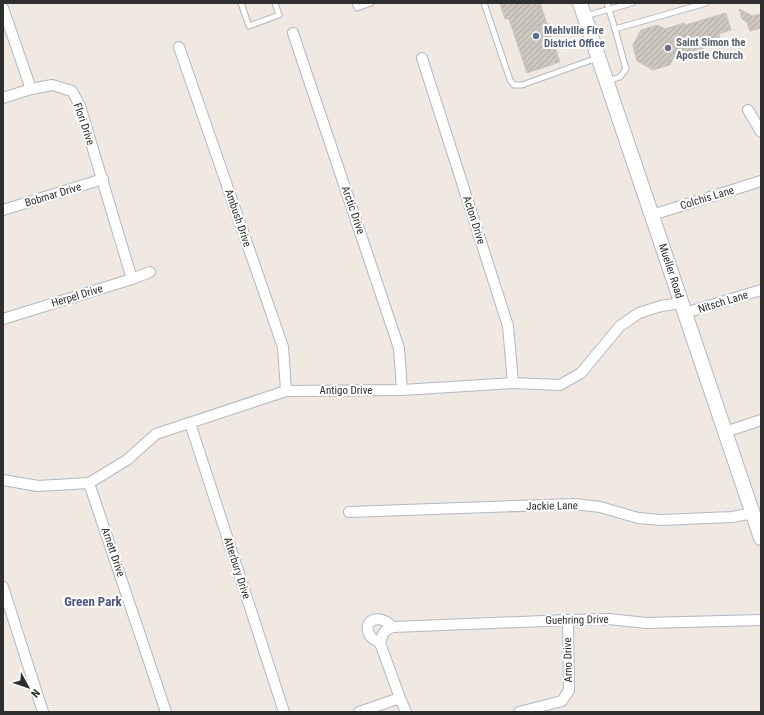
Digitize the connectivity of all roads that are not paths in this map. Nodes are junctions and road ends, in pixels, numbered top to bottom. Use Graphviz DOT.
graph roads {
  1 [pos="241,3"];
  2 [pos="275,3"];
  3 [pos="355,3"];
  4 [pos="371,3"];
  5 [pos="484,3"];
  6 [pos="607,3"];
  7 [pos="632,3"];
  8 [pos="706,3"];
  9 [pos="3,8"];
  10 [pos="583,10"];
  11 [pos="608,10"];
  12 [pos="615,29"];
  13 [pos="293,33"];
  14 [pos="179,47"];
  15 [pos="422,58"];
  16 [pos="599,58"];
  17 [pos="607,81"];
  18 [pos="31,89"];
  19 [pos="3,98"];
  20 [pos="748,110"];
  21 [pos="761,132"];
  22 [pos="103,180"];
  23 [pos="761,181"];
  24 [pos="3,210"];
  25 [pos="652,215"];
  26 [pos="150,272"];
  27 [pos="132,279"];
  28 [pos="761,290"];
  29 [pos="683,308"];
  30 [pos="3,319"];
  31 [pos="513,383"];
  32 [pos="402,390"];
  33 [pos="286,391"];
  34 [pos="761,420"];
  35 [pos="190,423"];
  36 [pos="725,432"];
  37 [pos="3,480"];
  38 [pos="89,483"];
  39 [pos="350,512"];
  40 [pos="753,513"];
  41 [pos="761,538"];
  42 [pos="3,587"];
  43 [pos="568,620"];
  44 [pos="761,620"];
  45 [pos="393,627"];
  46 [pos="380,643"];
  47 [pos="400,698"];
  48 [pos="43,712"];
  49 [pos="166,712"];
  50 [pos="284,712"];
  51 [pos="359,712"];
  52 [pos="406,712"];
  53 [pos="519,712"];
  1 -- 2 [label="lane"];
  3 -- 4 [label="lane"];
  5 -- 16 [label="lane"];
  6 -- 11 [label="lane"];
  7 -- 11 [label="lane"];
  8 -- 12 [label="lane"];
  9 -- 18 [label="street"];
  10 -- 11 [label="lane"];
  10 -- 16 [label="street, Mueller Road"];
  11 -- 12 [label="lane"];
  12 -- 17 [label="lane"];
  13 -- 32 [label="street, Arctic Drive"];
  14 -- 33 [label="street, Ambush Drive"];
  15 -- 31 [label="street, Acton Drive"];
  16 -- 17 [label="street, Mueller Road"];
  17 -- 25 [label="street, Mueller Road"];
  18 -- 19 [label="street"];
  18 -- 22 [label="street, Flori Drive"];
  20 -- 21 [label="street"];
  22 -- 24 [label="street, Bobmar Drive"];
  22 -- 27 [label="street, Flori Drive"];
  23 -- 25 [label="street, Colchis Lane"];
  25 -- 29 [label="street, Mueller Road"];
  26 -- 27 [label="street, Herpel Drive"];
  27 -- 30 [label="street, Herpel Drive"];
  28 -- 29 [label="street, Nitsch Lane"];
  29 -- 31 [label="street, Antigo Drive"];
  29 -- 36 [label="street, Mueller Road"];
  31 -- 32 [label="street, Antigo Drive"];
  32 -- 33 [label="street, Antigo Drive"];
  33 -- 35 [label="street, Antigo Drive"];
  34 -- 36 [label="street"];
  35 -- 38 [label="street, Antigo Drive"];
  35 -- 50 [label="street, Atterbury Drive"];
  36 -- 40 [label="street, Mueller Road"];
  37 -- 38 [label="street, Antigo Drive"];
  38 -- 49 [label="street, Arnett Drive"];
  39 -- 40 [label="street, Jackie Lane"];
  40 -- 41 [label="street, Mueller Road"];
  42 -- 48 [label="street"];
  43 -- 44 [label="street, Guehring Drive"];
  43 -- 45 [label="street, Guehring Drive"];
  43 -- 53 [label="street, Arno Drive"];
  45 -- 46 [label="street"];
  45 -- 46 [label="street, Guehring Drive"];
  46 -- 47 [label="street, Guehring Drive"];
  47 -- 51 [label="street"];
  47 -- 52 [label="street"];
}
